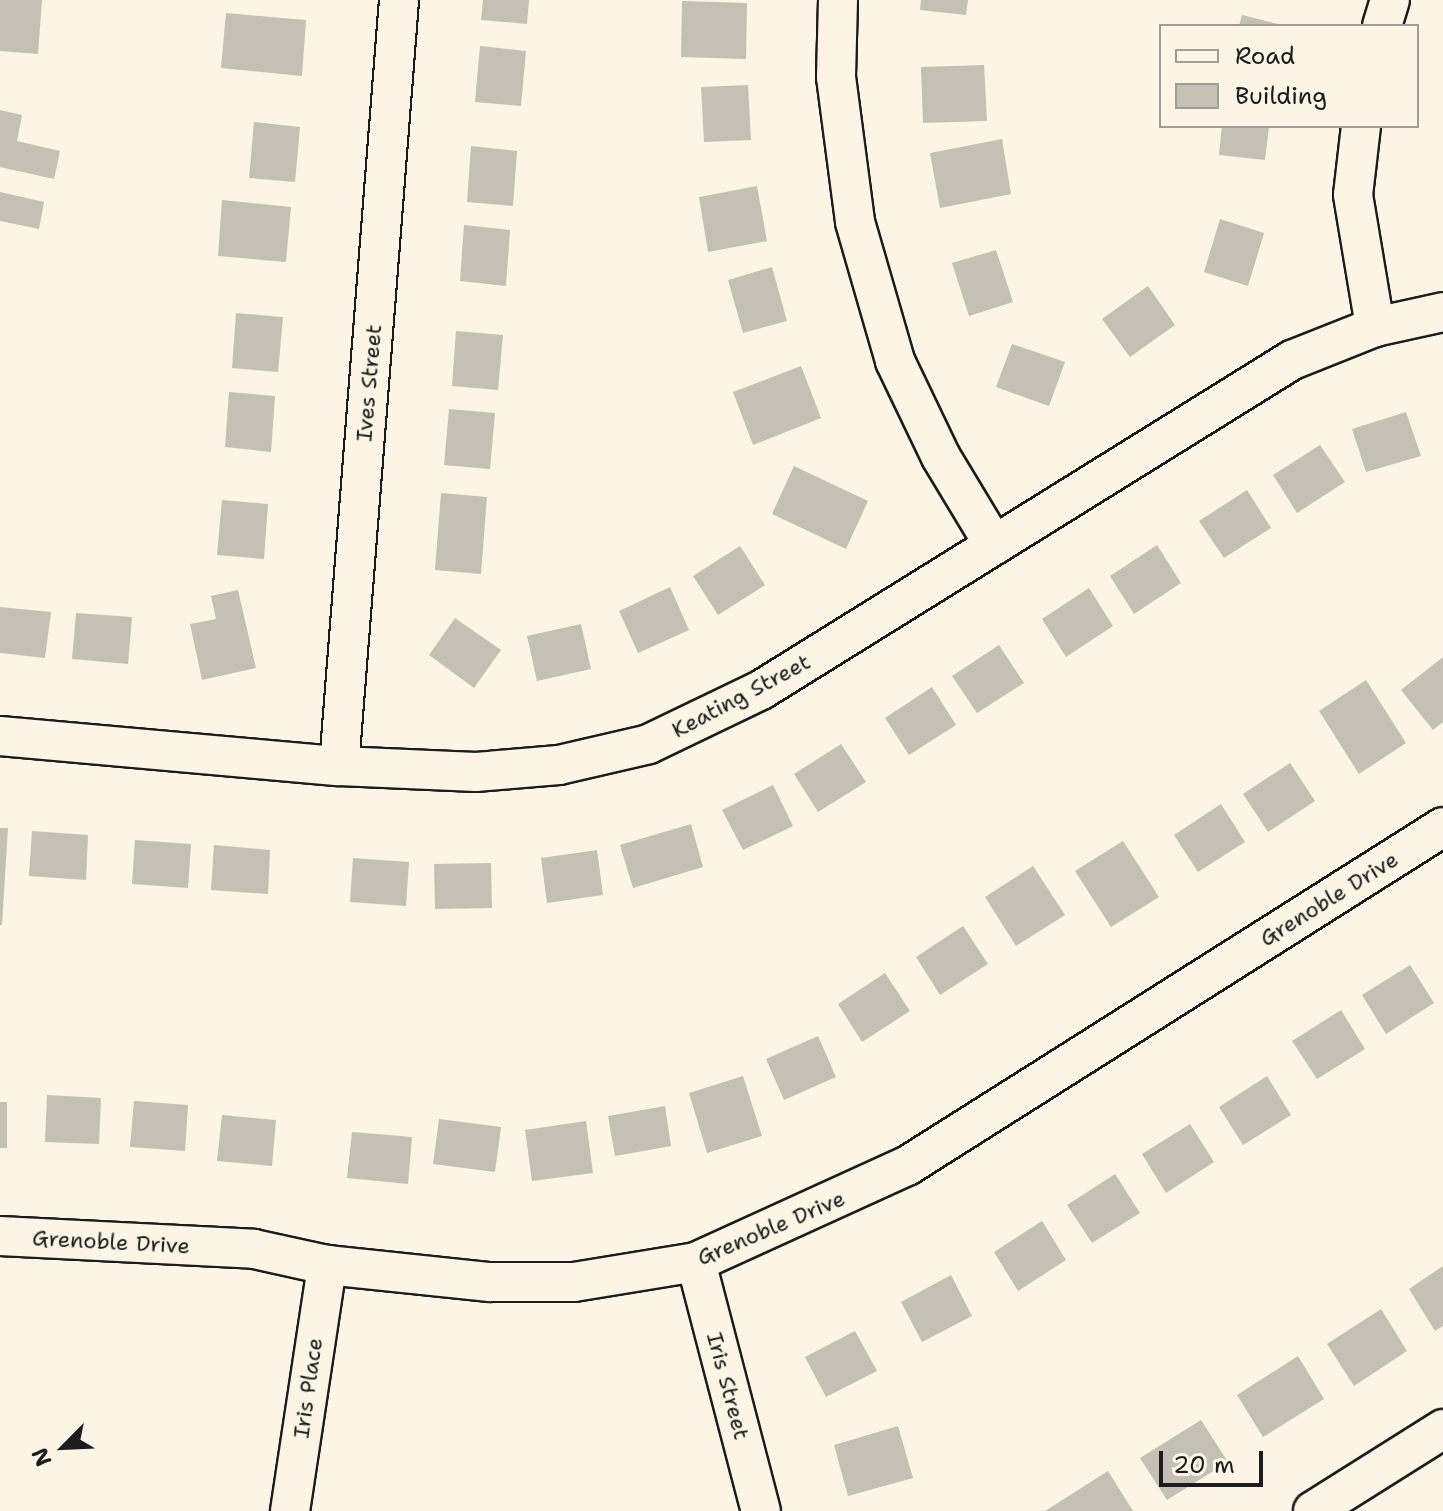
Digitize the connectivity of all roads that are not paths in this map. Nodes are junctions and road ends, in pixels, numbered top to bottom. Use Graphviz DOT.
graph roads {
  1 [pos="399,0"];
  2 [pos="838,0"];
  3 [pos="1390,0"];
  4 [pos="1383,24"];
  5 [pos="1361,128"];
  6 [pos="1443,312"];
  7 [pos="1375,327"];
  8 [pos="994,545"];
  9 [pos="0,736"];
  10 [pos="339,766"];
  11 [pos="1443,827"];
  12 [pos="0,1236"];
  13 [pos="696,1262"];
  14 [pos="327,1265"];
  15 [pos="1443,1429"];
  16 [pos="290,1511"];
  17 [pos="761,1511"];
  18 [pos="1313,1511"];
  1 -- 10 [label="street, Ives Street"];
  2 -- 8 [label="street"];
  3 -- 4 [label="street"];
  5 -- 7 [label="street"];
  6 -- 7 [label="street, Keating Street"];
  7 -- 8 [label="street, Keating Street"];
  8 -- 10 [label="street, Keating Street"];
  9 -- 10 [label="street, Keating Street"];
  11 -- 13 [label="street, Grenoble Drive"];
  12 -- 14 [label="street, Grenoble Drive"];
  13 -- 14 [label="street, Grenoble Drive"];
  13 -- 17 [label="street, Iris Street"];
  14 -- 16 [label="street, Iris Place"];
  15 -- 18 [label="street"];
}
